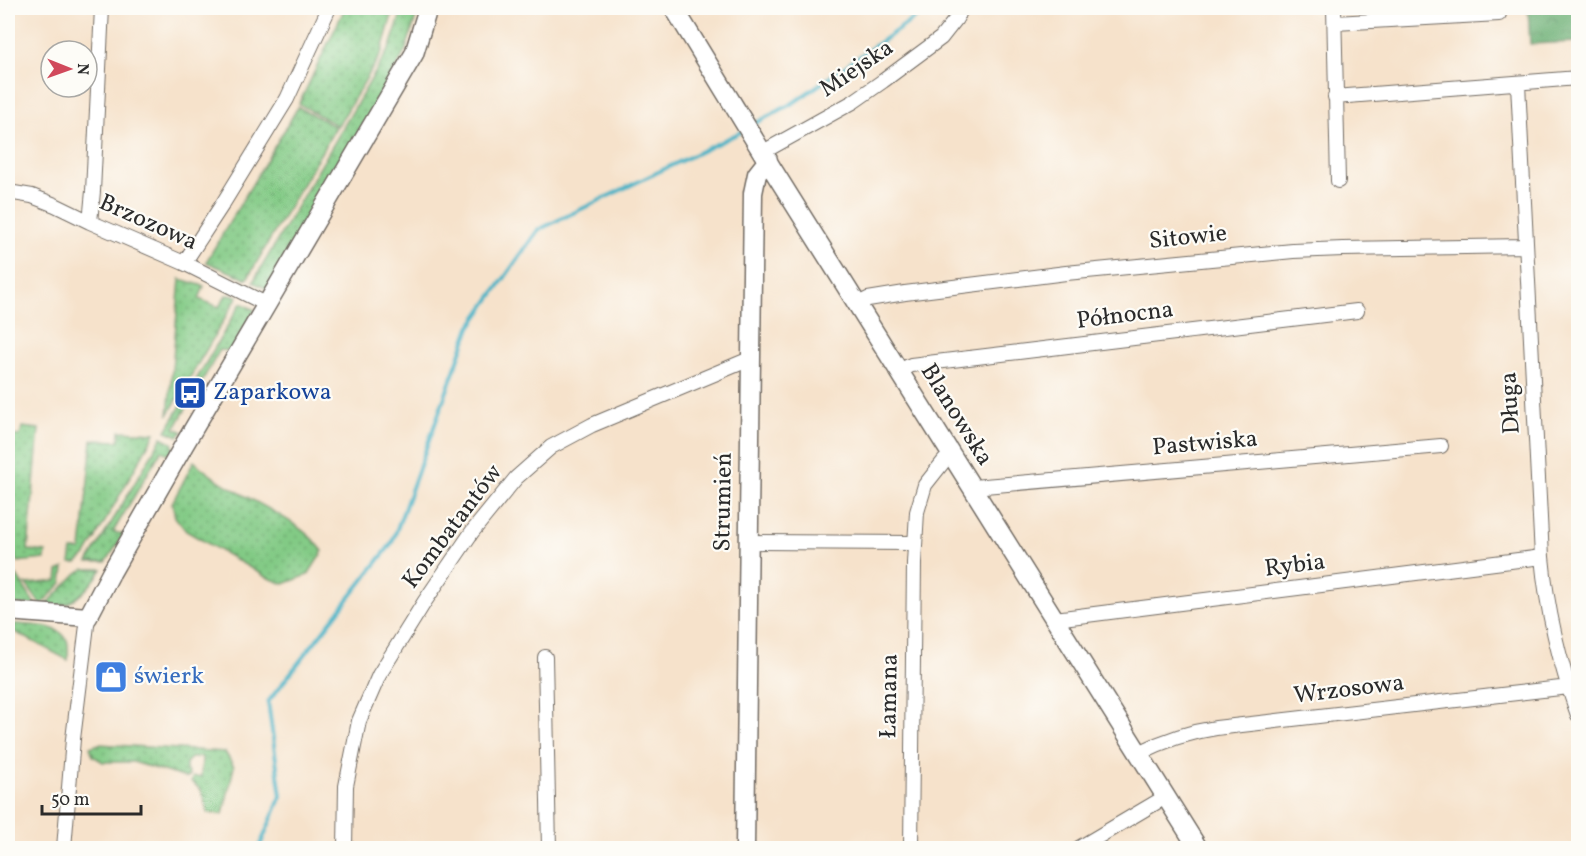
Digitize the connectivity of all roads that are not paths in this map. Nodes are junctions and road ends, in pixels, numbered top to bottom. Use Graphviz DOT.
graph roads {
  1 [pos="102,8"];
  2 [pos="328,8"];
  3 [pos="428,8"];
  4 [pos="674,8"];
  5 [pos="962,8"];
  6 [pos="1334,8"];
  7 [pos="1499,14"];
  8 [pos="1335,23"];
  9 [pos="1578,78"];
  10 [pos="1518,84"];
  11 [pos="1335,97"];
  12 [pos="765,156"];
  13 [pos="1338,181"];
  14 [pos="8,192"];
  15 [pos="90,222"];
  16 [pos="1525,246"];
  17 [pos="184,263"];
  18 [pos="858,304"];
  19 [pos="268,305"];
  20 [pos="1357,311"];
  21 [pos="750,359"];
  22 [pos="900,370"];
  23 [pos="1441,446"];
  24 [pos="952,454"];
  25 [pos="973,487"];
  26 [pos="748,542"];
  27 [pos="915,543"];
  28 [pos="1542,557"];
  29 [pos="8,610"];
  30 [pos="88,617"];
  31 [pos="1055,619"];
  32 [pos="545,657"];
  33 [pos="1569,687"];
  34 [pos="1578,715"];
  35 [pos="1139,753"];
  36 [pos="1167,796"];
  37 [pos="63,849"];
  38 [pos="345,849"];
  39 [pos="549,849"];
  40 [pos="745,849"];
  41 [pos="911,849"];
  42 [pos="1079,849"];
  43 [pos="1198,849"];
  1 -- 15 [label="street"];
  2 -- 17 [label="street"];
  3 -- 19 [label="street"];
  4 -- 12 [label="street, Blanowska"];
  5 -- 12 [label="street, Miejska"];
  6 -- 8 [label="street"];
  7 -- 8 [label="street"];
  8 -- 11 [label="street"];
  9 -- 10 [label="street"];
  10 -- 11 [label="street"];
  10 -- 16 [label="street, Długa"];
  11 -- 13 [label="street"];
  12 -- 18 [label="street, Blanowska"];
  12 -- 21 [label="street, Strumień"];
  14 -- 15 [label="street, Brzozowa"];
  15 -- 17 [label="street, Brzozowa"];
  16 -- 18 [label="street, Sitowie"];
  16 -- 28 [label="street, Długa"];
  17 -- 19 [label="street, Brzozowa"];
  18 -- 22 [label="street, Blanowska"];
  19 -- 30 [label="street"];
  20 -- 22 [label="street, Północna"];
  21 -- 26 [label="street, Strumień"];
  21 -- 38 [label="street, Kombatantów"];
  22 -- 24 [label="street, Blanowska"];
  23 -- 25 [label="street, Pastwiska"];
  24 -- 25 [label="street, Blanowska"];
  24 -- 27 [label="street, Łamana"];
  25 -- 31 [label="street, Blanowska"];
  26 -- 27 [label="street"];
  26 -- 40 [label="street, Strumień"];
  27 -- 41 [label="street, Łamana"];
  28 -- 31 [label="street, Rybia"];
  28 -- 33 [label="street, Długa"];
  29 -- 30 [label="street"];
  30 -- 37 [label="street"];
  31 -- 35 [label="street, Blanowska"];
  32 -- 39 [label="street"];
  33 -- 34 [label="street, Długa"];
  33 -- 35 [label="street, Wrzosowa"];
  35 -- 36 [label="street, Blanowska"];
  36 -- 42 [label="street"];
  36 -- 43 [label="street, Blanowska"];
}
